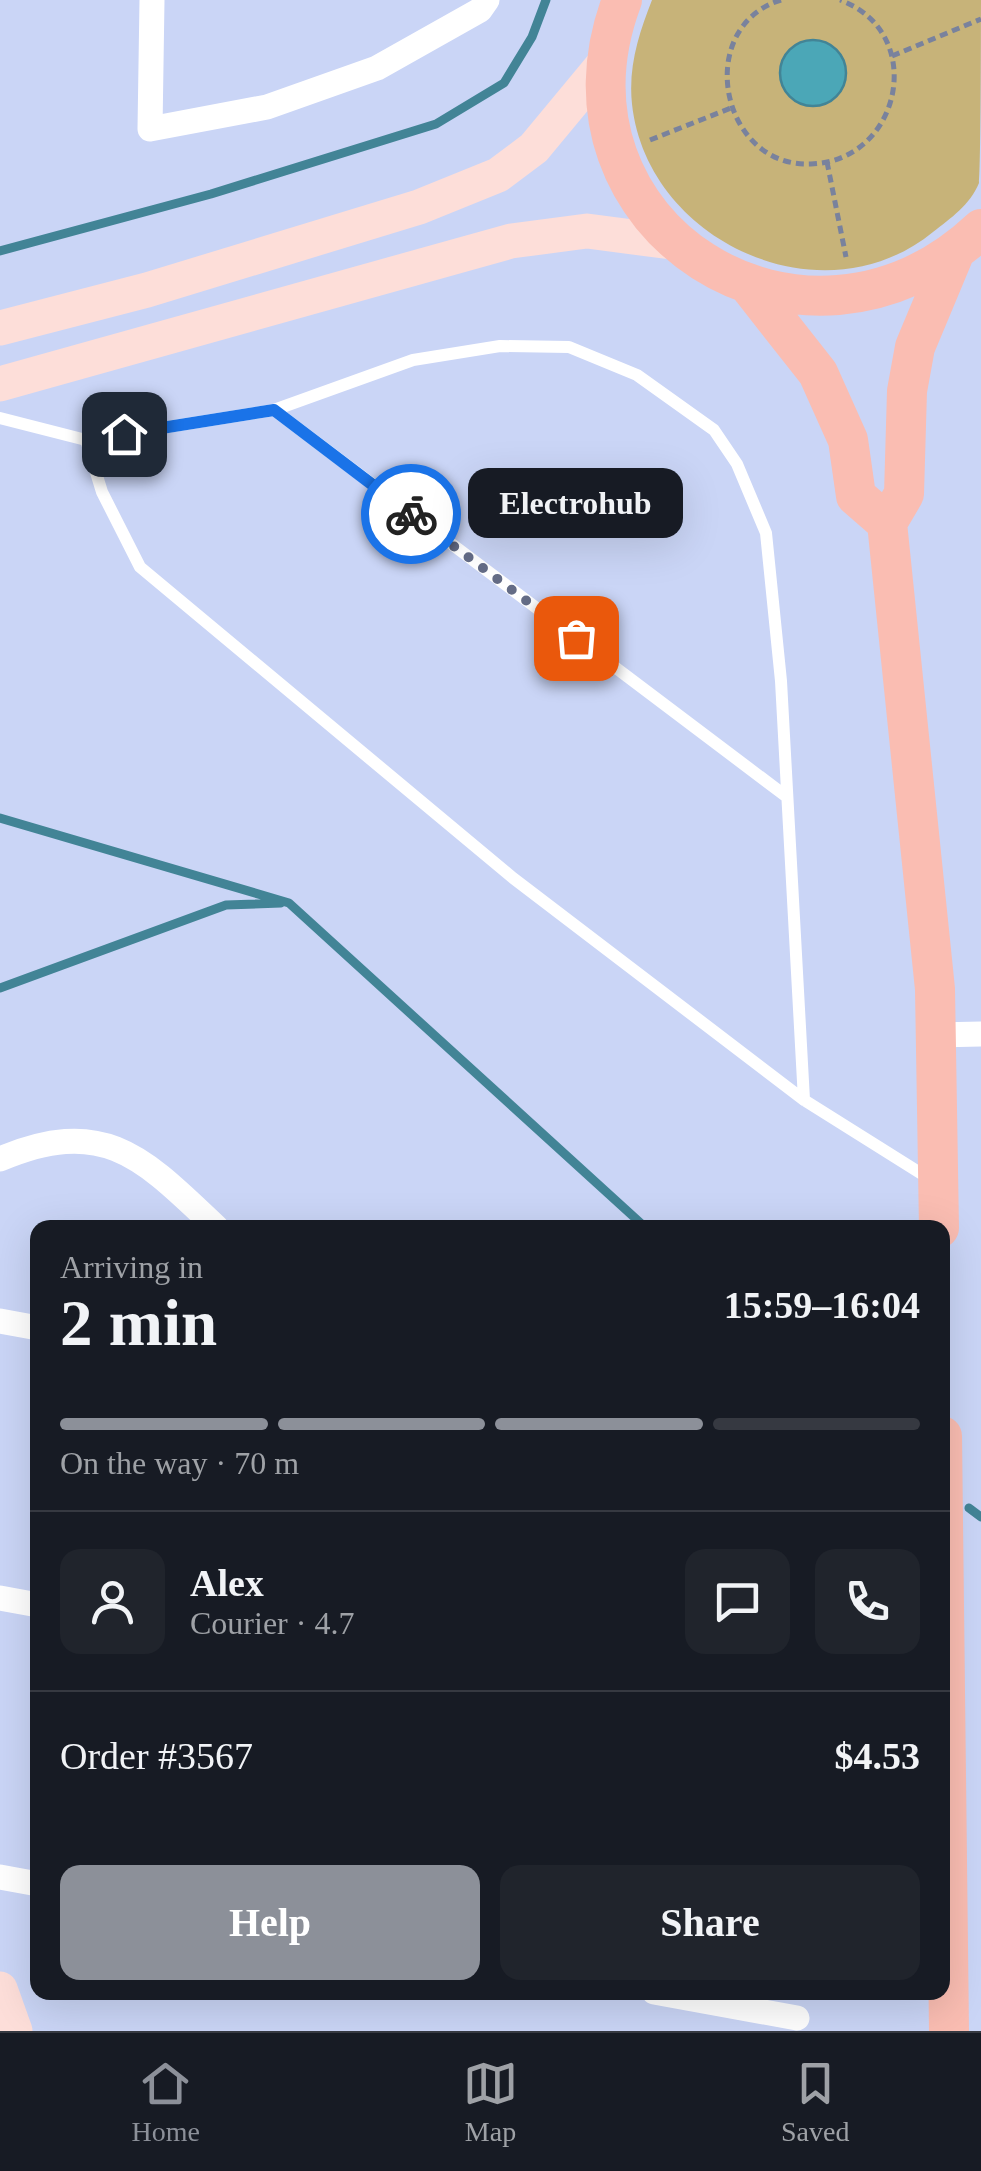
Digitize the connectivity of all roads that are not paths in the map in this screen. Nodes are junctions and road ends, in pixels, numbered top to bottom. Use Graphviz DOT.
graph roads {
  1 [pos="152,0"];
  2 [pos="487,0"];
  3 [pos="622,0"];
  4 [pos="607,60"];
  5 [pos="967,242"];
  6 [pos="679,244"];
  7 [pos="748,284"];
  8 [pos="0,328"];
  9 [pos="0,384"];
  10 [pos="274,410"];
  11 [pos="0,418"];
  12 [pos="86,440"];
  13 [pos="886,523"];
  14 [pos="787,796"];
  15 [pos="981,1034"];
  16 [pos="936,1035"];
  17 [pos="804,1100"];
  18 [pos="0,1159"];
  19 [pos="938,1185"];
  20 [pos="209,1220"];
  21 [pos="939,1220"];
  22 [pos="0,1321"];
  23 [pos="30,1327"];
  24 [pos="0,1598"];
  25 [pos="30,1604"];
  26 [pos="0,1877"];
  27 [pos="30,1883"];
  28 [pos="0,1989"];
  29 [pos="698,2000"];
  30 [pos="949,2000"];
  31 [pos="797,2018"];
  32 [pos="16,2031"];
  33 [pos="949,2031"];
  1 -- 2 [label="street"];
  3 -- 4 [label="main road"];
  4 -- 6 [label="main road"];
  4 -- 8 [label="main road"];
  5 -- 7 [label="main road"];
  5 -- 13 [label="main road"];
  6 -- 7 [label="main road"];
  6 -- 9 [label="main road"];
  7 -- 13 [label="main road"];
  10 -- 12 [label="lane"];
  10 -- 14 [label="lane"];
  10 -- 14 [label="lane"];
  11 -- 12 [label="lane"];
  12 -- 17 [label="lane"];
  13 -- 16 [label="main road"];
  14 -- 17 [label="lane"];
  15 -- 16 [label="street"];
  16 -- 19 [label="main road"];
  17 -- 19 [label="lane"];
  18 -- 20 [label="street"];
  19 -- 21 [label="main road"];
  22 -- 23 [label="street"];
  24 -- 25 [label="street"];
  26 -- 27 [label="street"];
  28 -- 32 [label="main road"];
  29 -- 31 [label="street"];
  30 -- 33 [label="main road"];
}
